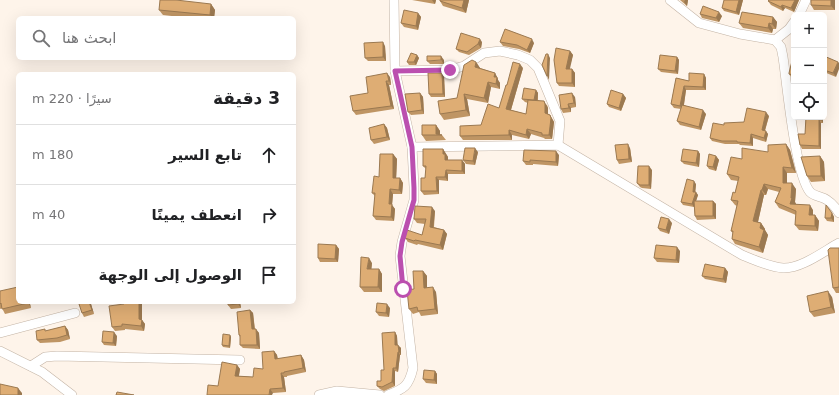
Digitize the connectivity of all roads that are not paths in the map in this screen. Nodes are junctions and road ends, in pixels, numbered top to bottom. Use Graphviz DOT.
graph roads {
  1 [pos="394,0"];
  2 [pos="670,0"];
  3 [pos="806,0"];
  4 [pos="800,12"];
  5 [pos="791,26"];
  6 [pos="775,40"];
  7 [pos="395,71"];
  8 [pos="558,145"];
  9 [pos="412,147"];
  10 [pos="839,213"];
  11 [pos="839,243"];
  12 [pos="75,313"];
  13 [pos="0,333"];
  14 [pos="0,351"];
  15 [pos="240,360"];
  16 [pos="31,366"];
  17 [pos="72,395"];
  18 [pos="319,395"];
  19 [pos="380,395"];
  20 [pos="388,395"];
  1 -- 7 [label="street"];
  2 -- 6 [label="street"];
  3 -- 4 [label="street"];
  5 -- 6 [label="street"];
  6 -- 10 [label="street"];
  7 -- 8 [label="street"];
  7 -- 9 [label="street"];
  8 -- 9 [label="street"];
  8 -- 11 [label="street"];
  9 -- 20 [label="street"];
  12 -- 13 [label="street"];
  14 -- 16 [label="street"];
  15 -- 16 [label="street"];
  16 -- 17 [label="street"];
  18 -- 19 [label="street"];
}
